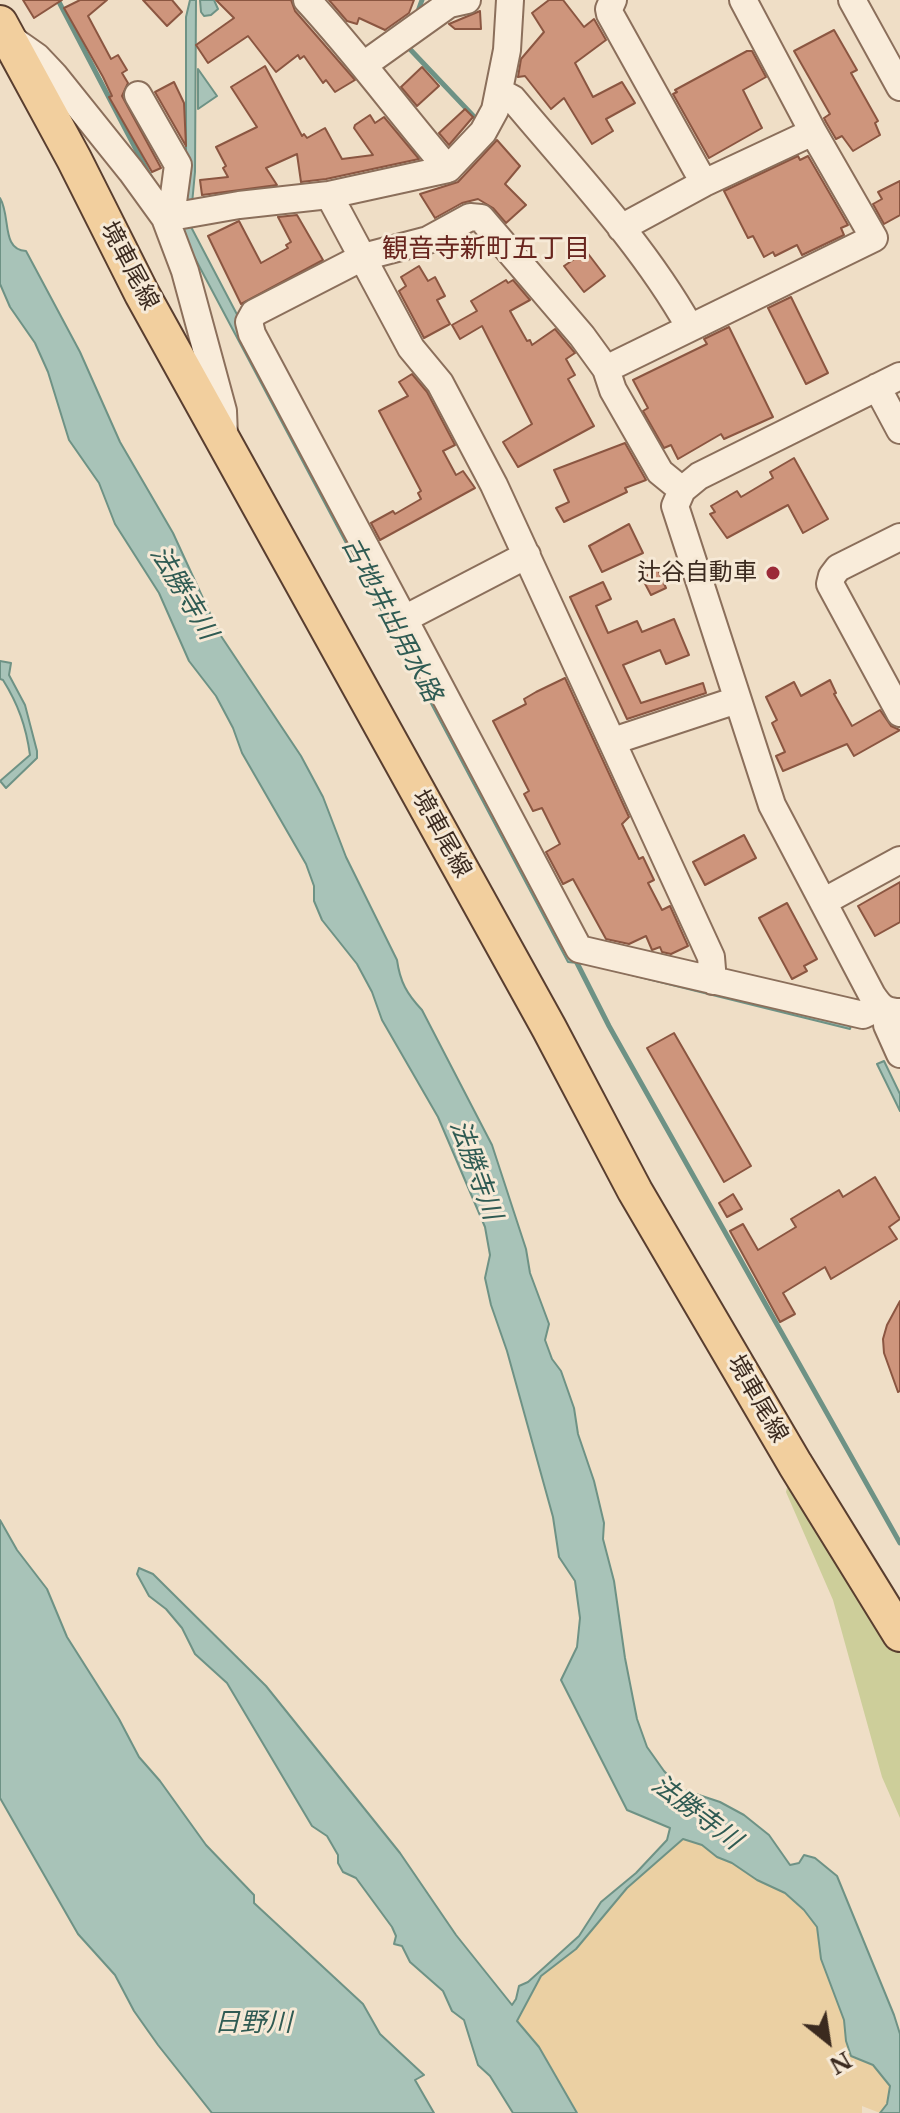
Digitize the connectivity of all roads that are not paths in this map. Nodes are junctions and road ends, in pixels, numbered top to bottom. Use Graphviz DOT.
graph roads {
  1 [pos="307,0"];
  2 [pos="467,0"];
  3 [pos="510,0"];
  4 [pos="613,0"];
  5 [pos="743,0"];
  6 [pos="852,0"];
  7 [pos="3,29"];
  8 [pos="365,64"];
  9 [pos="900,87"];
  10 [pos="500,92"];
  11 [pos="138,95"];
  12 [pos="813,132"];
  13 [pos="448,169"];
  14 [pos="704,183"];
  15 [pos="329,195"];
  16 [pos="177,216"];
  17 [pos="621,228"];
  18 [pos="363,257"];
  19 [pos="689,326"];
  20 [pos="606,369"];
  21 [pos="889,382"];
  22 [pos="900,430"];
  23 [pos="224,439"];
  24 [pos="682,490"];
  25 [pos="900,537"];
  26 [pos="527,555"];
  27 [pos="404,619"];
  28 [pos="737,700"];
  29 [pos="900,713"];
  30 [pos="613,741"];
  31 [pos="900,860"];
  32 [pos="823,902"];
  33 [pos="713,981"];
  34 [pos="889,1010"];
  35 [pos="900,1054"];
  36 [pos="900,1634"];
  1 -- 8 [label="street"];
  2 -- 8 [label="street"];
  3 -- 10 [label="street"];
  4 -- 14 [label="street"];
  5 -- 12 [label="street"];
  6 -- 9 [label="street"];
  7 -- 16 [label="street"];
  7 -- 23 [label="main road, 境車尾線"];
  8 -- 13 [label="street"];
  10 -- 13 [label="street"];
  10 -- 17 [label="street"];
  11 -- 16 [label="street"];
  12 -- 14 [label="street"];
  12 -- 19 [label="street"];
  13 -- 15 [label="street"];
  14 -- 17 [label="street"];
  15 -- 16 [label="street"];
  15 -- 18 [label="street"];
  16 -- 23 [label="street"];
  17 -- 19 [label="street"];
  18 -- 20 [label="street"];
  18 -- 26 [label="street"];
  18 -- 27 [label="street"];
  19 -- 20 [label="street"];
  20 -- 24 [label="street"];
  21 -- 22 [label="street"];
  21 -- 24 [label="street"];
  23 -- 36 [label="main road, 境車尾線"];
  24 -- 28 [label="street"];
  25 -- 29 [label="street"];
  26 -- 27 [label="street"];
  26 -- 30 [label="street"];
  27 -- 33 [label="street"];
  28 -- 30 [label="street"];
  28 -- 32 [label="street"];
  30 -- 33 [label="street"];
  31 -- 32 [label="street"];
  32 -- 34 [label="street"];
  33 -- 34 [label="street"];
  34 -- 35 [label="street"];
}
